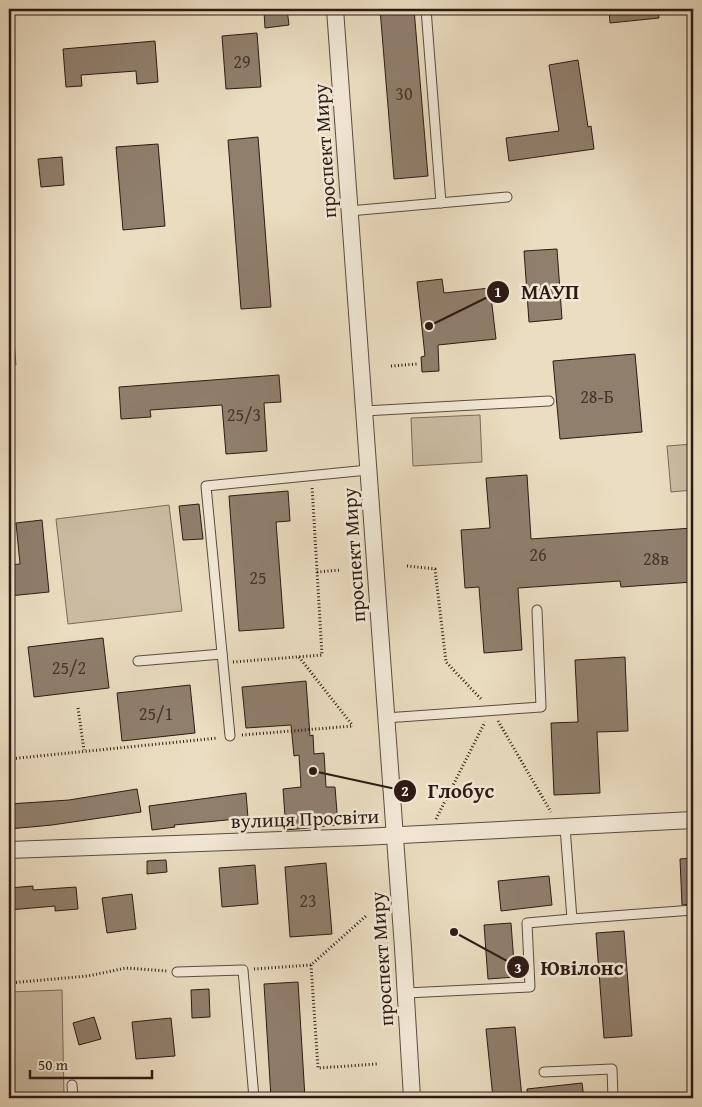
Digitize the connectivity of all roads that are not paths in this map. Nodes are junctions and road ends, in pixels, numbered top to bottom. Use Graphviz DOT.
graph roads {
  1 [pos="336,9"];
  2 [pos="426,9"];
  3 [pos="507,198"];
  4 [pos="441,203"];
  5 [pos="350,211"];
  6 [pos="549,401"];
  7 [pos="364,411"];
  8 [pos="368,470"];
  9 [pos="537,610"];
  10 [pos="222,658"];
  11 [pos="138,661"];
  12 [pos="386,718"];
  13 [pos="230,736"];
  14 [pos="693,820"];
  15 [pos="564,827"];
  16 [pos="394,836"];
  17 [pos="9,850"];
  18 [pos="693,910"];
  19 [pos="572,919"];
  20 [pos="177,972"];
  21 [pos="406,994"];
  22 [pos="544,1072"];
  23 [pos="72,1085"];
  24 [pos="73,1098"];
  25 [pos="254,1098"];
  26 [pos="412,1098"];
  27 [pos="614,1098"];
  1 -- 5 [label="street, проспект Миру"];
  2 -- 4 [label="lane"];
  3 -- 4 [label="lane"];
  4 -- 5 [label="lane"];
  5 -- 7 [label="street, проспект Миру"];
  6 -- 7 [label="lane"];
  7 -- 8 [label="street, проспект Миру"];
  8 -- 10 [label="lane"];
  8 -- 12 [label="street, проспект Миру"];
  9 -- 12 [label="lane"];
  10 -- 11 [label="lane"];
  10 -- 13 [label="lane"];
  12 -- 16 [label="street, проспект Миру"];
  14 -- 15 [label="street, вулиця Просвіти"];
  15 -- 16 [label="street, вулиця Просвіти"];
  15 -- 19 [label="lane"];
  16 -- 17 [label="street, вулиця Просвіти"];
  16 -- 21 [label="street, проспект Миру"];
  18 -- 19 [label="lane"];
  19 -- 21 [label="lane"];
  20 -- 25 [label="lane"];
  21 -- 26 [label="street, проспект Миру"];
  22 -- 27 [label="lane"];
  23 -- 24 [label="lane"];
}
